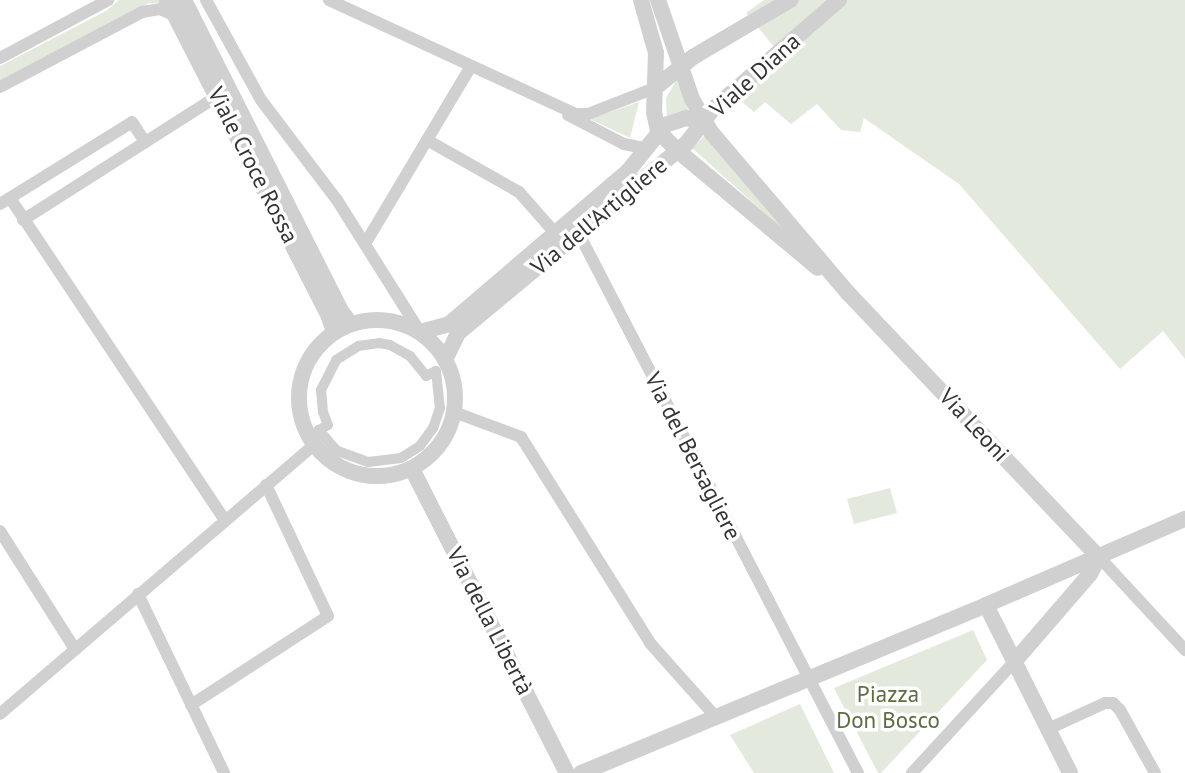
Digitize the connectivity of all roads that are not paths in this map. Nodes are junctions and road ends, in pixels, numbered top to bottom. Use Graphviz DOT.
graph roads {
  1 [pos="108,0"];
  2 [pos="167,0"];
  3 [pos="184,0"];
  4 [pos="206,0"];
  5 [pos="328,0"];
  6 [pos="641,0"];
  7 [pos="658,0"];
  8 [pos="790,0"];
  9 [pos="839,0"];
  10 [pos="176,16"];
  11 [pos="0,58"];
  12 [pos="471,66"];
  13 [pos="681,66"];
  14 [pos="0,87"];
  15 [pos="655,88"];
  16 [pos="218,96"];
  17 [pos="556,107"];
  18 [pos="654,112"];
  19 [pos="704,123"];
  20 [pos="661,134"];
  21 [pos="694,137"];
  22 [pos="427,140"];
  23 [pos="145,142"];
  24 [pos="644,148"];
  25 [pos="678,151"];
  26 [pos="694,164"];
  27 [pos="650,171"];
  28 [pos="5,201"];
  29 [pos="23,220"];
  30 [pos="578,232"];
  31 [pos="555,233"];
  32 [pos="365,244"];
  33 [pos="849,294"];
  34 [pos="351,324"];
  35 [pos="334,332"];
  36 [pos="420,332"];
  37 [pos="441,366"];
  38 [pos="454,412"];
  39 [pos="314,445"];
  40 [pos="412,468"];
  41 [pos="267,485"];
  42 [pos="1185,519"];
  43 [pos="225,520"];
  44 [pos="0,531"];
  45 [pos="1099,557"];
  46 [pos="138,594"];
  47 [pos="986,605"];
  48 [pos="75,649"];
  49 [pos="1185,650"];
  50 [pos="1014,662"];
  51 [pos="810,677"];
  52 [pos="191,705"];
  53 [pos="0,713"];
  54 [pos="716,717"];
  55 [pos="1048,729"];
  56 [pos="224,773"];
  57 [pos="567,773"];
  58 [pos="581,773"];
  59 [pos="858,773"];
  60 [pos="912,773"];
  61 [pos="1070,773"];
  62 [pos="1155,773"];
  1 -- 11 [label="street"];
  2 -- 10 [label="street, Viale Croce Rossa"];
  3 -- 34 [label="street, Viale Croce Rossa"];
  4 -- 32 [label="street"];
  5 -- 12 [label="street"];
  6 -- 15 [label="street"];
  7 -- 13 [label="street, Via Leoni"];
  8 -- 13 [label="street, Viale Diana"];
  9 -- 19 [label="street, Viale Diana"];
  10 -- 14 [label="street"];
  10 -- 16 [label="street, Viale Croce Rossa"];
  12 -- 17 [label="street"];
  12 -- 22 [label="street"];
  13 -- 15 [label="street, Viale Diana"];
  13 -- 19 [label="street, Via Leoni"];
  15 -- 17 [label="street"];
  15 -- 18 [label="street"];
  16 -- 23 [label="street"];
  16 -- 35 [label="street, Viale Croce Rossa"];
  17 -- 24 [label="street"];
  18 -- 20 [label="street"];
  18 -- 24 [label="street, Via dell'Artigliere"];
  19 -- 20 [label="street, Via dell'Artigliere"];
  19 -- 21 [label="street, Via dell'Artigliere"];
  19 -- 33 [label="street, Via Leoni"];
  20 -- 21 [label="street"];
  20 -- 24 [label="street, Via dell'Artigliere"];
  20 -- 25 [label="street, Via Leoni"];
  21 -- 25 [label="street, Via dell'Artigliere"];
  22 -- 31 [label="street"];
  22 -- 32 [label="street"];
  23 -- 28 [label="street"];
  23 -- 29 [label="street"];
  24 -- 31 [label="street, Via dell'Artigliere"];
  25 -- 26 [label="street, Via Leoni"];
  25 -- 27 [label="street, Via dell'Artigliere"];
  26 -- 27 [label="street"];
  26 -- 33 [label="street, Via Leoni"];
  27 -- 30 [label="street, Via dell'Artigliere"];
  28 -- 29 [label="street"];
  29 -- 43 [label="street"];
  30 -- 37 [label="street, Via dell'Artigliere"];
  30 -- 51 [label="street, Via del Bersagliere"];
  31 -- 36 [label="street, Via dell'Artigliere"];
  32 -- 36 [label="street"];
  33 -- 45 [label="street, Via Leoni"];
  34 -- 35 [label="street"];
  34 -- 36 [label="street"];
  35 -- 39 [label="street"];
  36 -- 37 [label="street"];
  37 -- 37 [label="street"];
  37 -- 38 [label="street"];
  38 -- 40 [label="street"];
  38 -- 54 [label="street"];
  39 -- 40 [label="street"];
  39 -- 41 [label="street"];
  40 -- 57 [label="street, Via della Libertà"];
  41 -- 43 [label="street"];
  41 -- 52 [label="street"];
  42 -- 45 [label="street"];
  43 -- 46 [label="street"];
  44 -- 48 [label="street"];
  45 -- 47 [label="street"];
  45 -- 49 [label="street"];
  45 -- 50 [label="street"];
  46 -- 48 [label="street"];
  46 -- 52 [label="street"];
  47 -- 50 [label="street"];
  47 -- 51 [label="street"];
  48 -- 53 [label="street"];
  50 -- 55 [label="street"];
  50 -- 60 [label="street"];
  51 -- 54 [label="street"];
  51 -- 59 [label="street"];
  52 -- 56 [label="street"];
  54 -- 58 [label="street"];
  55 -- 61 [label="street"];
  55 -- 62 [label="street"];
}
